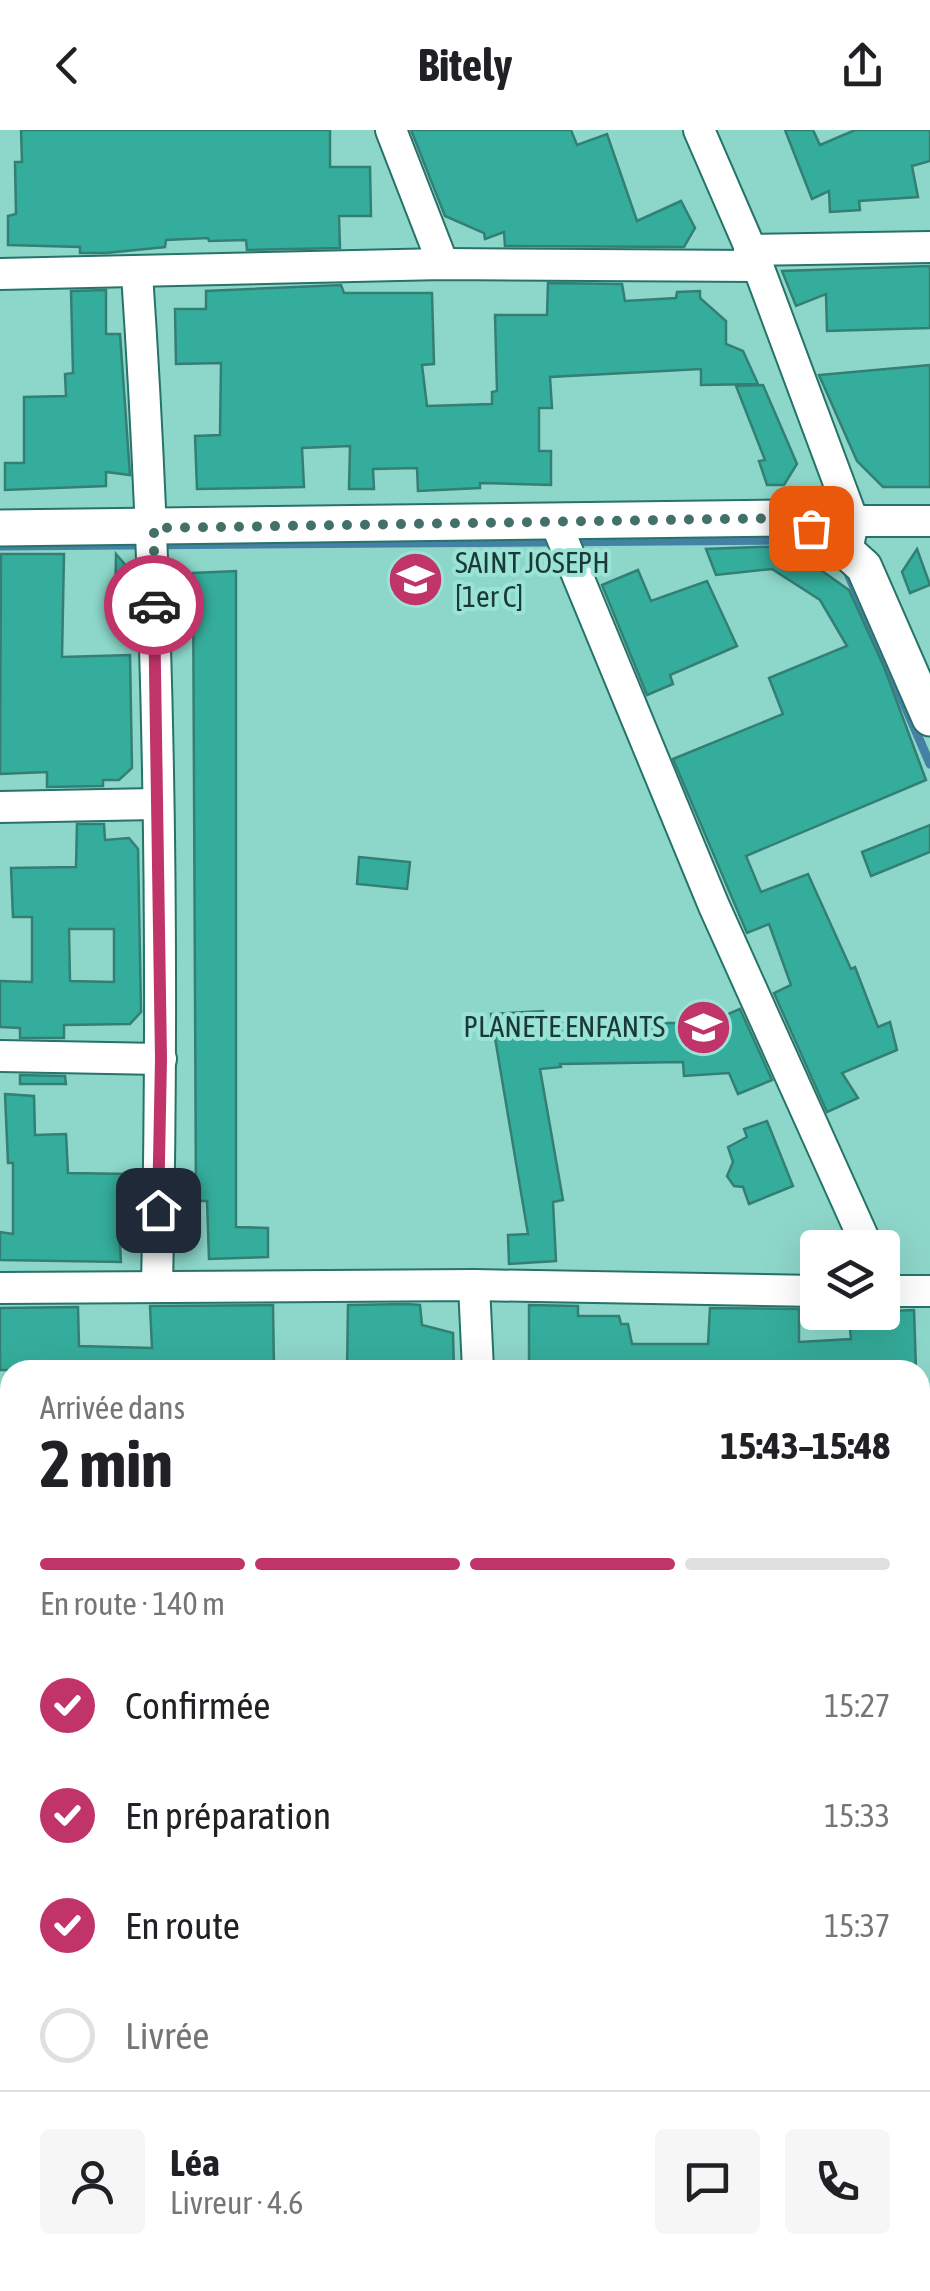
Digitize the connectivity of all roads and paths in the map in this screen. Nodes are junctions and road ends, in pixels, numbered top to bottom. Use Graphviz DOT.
graph roads {
  1 [pos="391,130"];
  2 [pos="699,130"];
  3 [pos="930,246"];
  4 [pos="753,258"];
  5 [pos="443,264"];
  6 [pos="0,274"];
  7 [pos="137,274"];
  8 [pos="930,520"];
  9 [pos="555,522"];
  10 [pos="0,528"];
  11 [pos="154,528"];
  12 [pos="850,537"];
  13 [pos="930,718"];
  14 [pos="155,804"];
  15 [pos="0,807"];
  16 [pos="0,1056"];
  17 [pos="161,1059"];
  18 [pos="860,1230"];
  19 [pos="474,1285"];
  20 [pos="156,1286"];
  21 [pos="0,1288"];
  22 [pos="900,1289"];
  23 [pos="800,1291"];
  24 [pos="930,1292"];
  25 [pos="478,1360"];
  1 -- 5 [label="street"];
  2 -- 4 [label="street"];
  3 -- 4 [label="street"];
  4 -- 5 [label="street"];
  4 -- 12 [label="street"];
  5 -- 7 [label="street"];
  6 -- 7 [label="street"];
  7 -- 11 [label="street"];
  8 -- 12 [label="street"];
  9 -- 11 [label="street"];
  9 -- 12 [label="street"];
  9 -- 18 [label="street"];
  10 -- 11 [label="street"];
  11 -- 14 [label="street"];
  12 -- 13 [label="street"];
  14 -- 15 [label="street"];
  14 -- 17 [label="street"];
  16 -- 17 [label="street"];
  17 -- 20 [label="street"];
  19 -- 20 [label="street"];
  19 -- 23 [label="street"];
  19 -- 25 [label="street"];
  20 -- 21 [label="street"];
  22 -- 24 [label="street"];
}
